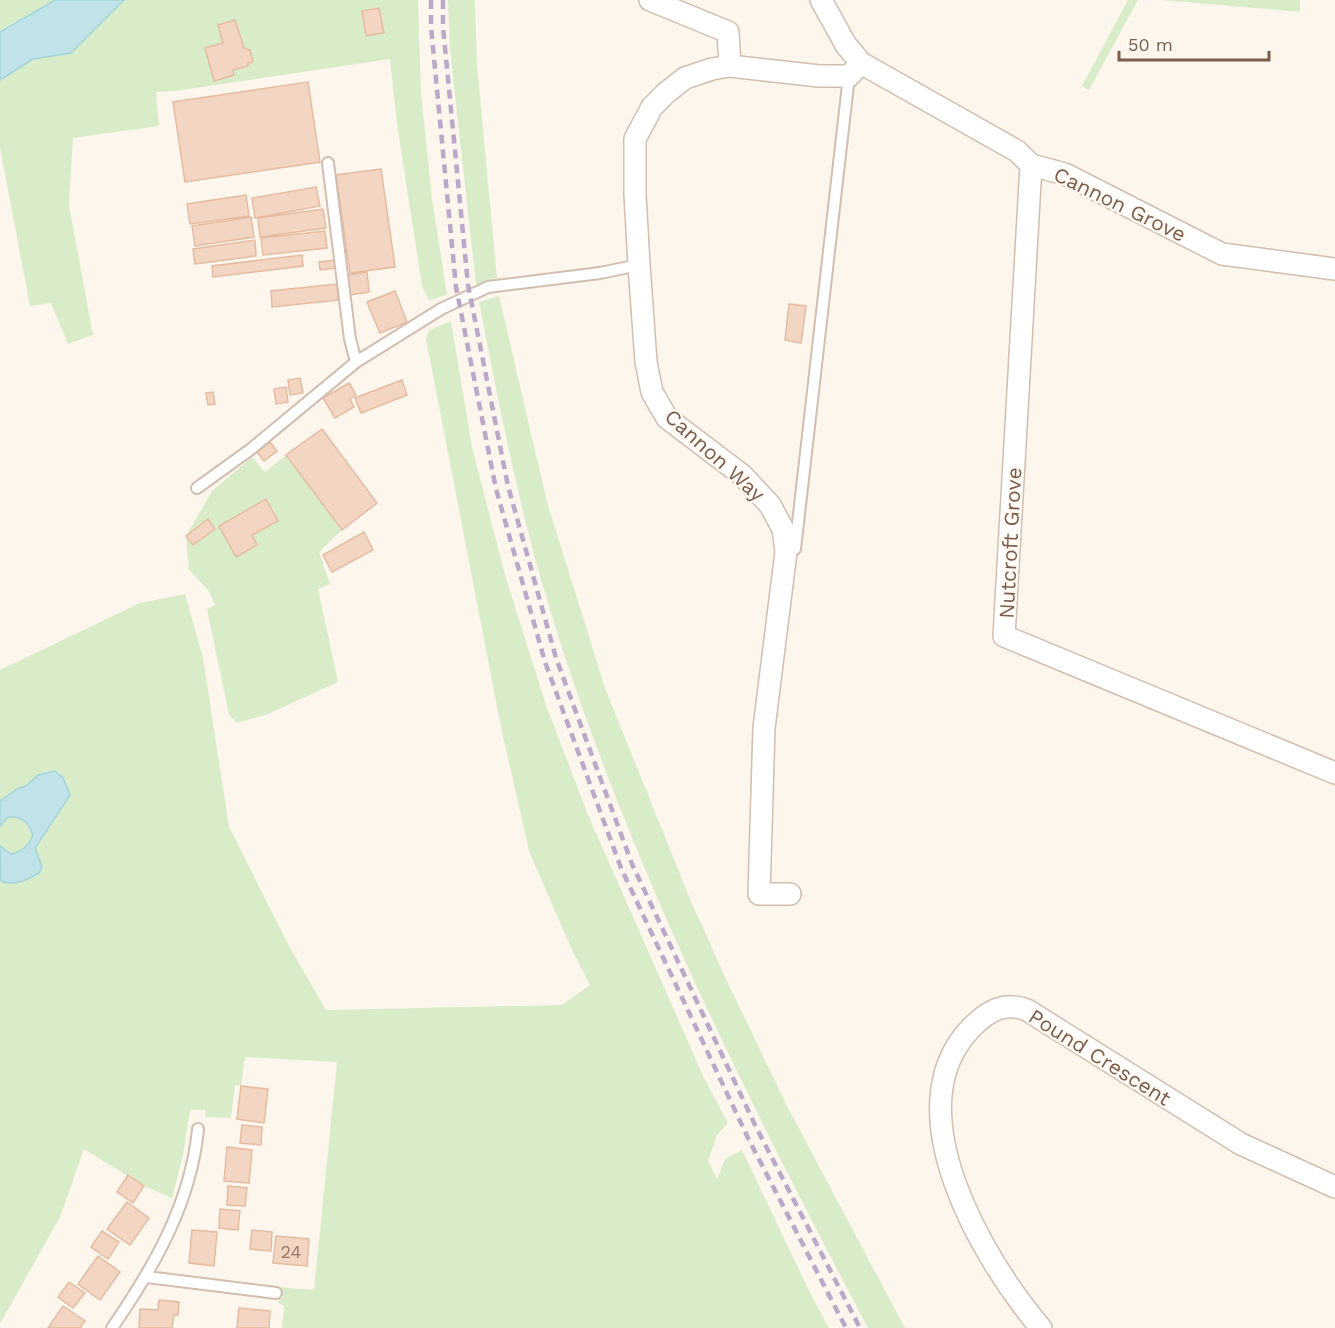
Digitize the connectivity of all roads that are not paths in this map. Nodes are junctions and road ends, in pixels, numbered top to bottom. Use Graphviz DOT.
graph roads {
  1 [pos="650,0"];
  2 [pos="821,0"];
  3 [pos="730,66"];
  4 [pos="855,69"];
  5 [pos="328,163"];
  6 [pos="1031,165"];
  7 [pos="639,265"];
  8 [pos="1335,268"];
  9 [pos="356,362"];
  10 [pos="197,488"];
  11 [pos="786,552"];
  12 [pos="1335,773"];
  13 [pos="790,894"];
  14 [pos="198,1129"];
  15 [pos="1335,1187"];
  16 [pos="147,1277"];
  17 [pos="276,1293"];
  18 [pos="112,1328"];
  19 [pos="1041,1328"];
  1 -- 3 [label="street"];
  2 -- 4 [label="street, Cannon Grove"];
  3 -- 4 [label="street, Cannon Way"];
  3 -- 7 [label="street, Cannon Way"];
  4 -- 6 [label="street, Cannon Grove"];
  4 -- 11 [label="lane"];
  5 -- 9 [label="lane"];
  6 -- 8 [label="street, Cannon Grove"];
  6 -- 12 [label="street, Nutcroft Grove"];
  7 -- 9 [label="lane"];
  7 -- 11 [label="street, Cannon Way"];
  9 -- 10 [label="lane"];
  11 -- 13 [label="street, Cannon Way"];
  14 -- 16 [label="lane"];
  15 -- 19 [label="street, Pound Crescent"];
  16 -- 17 [label="lane"];
  16 -- 18 [label="lane"];
}
